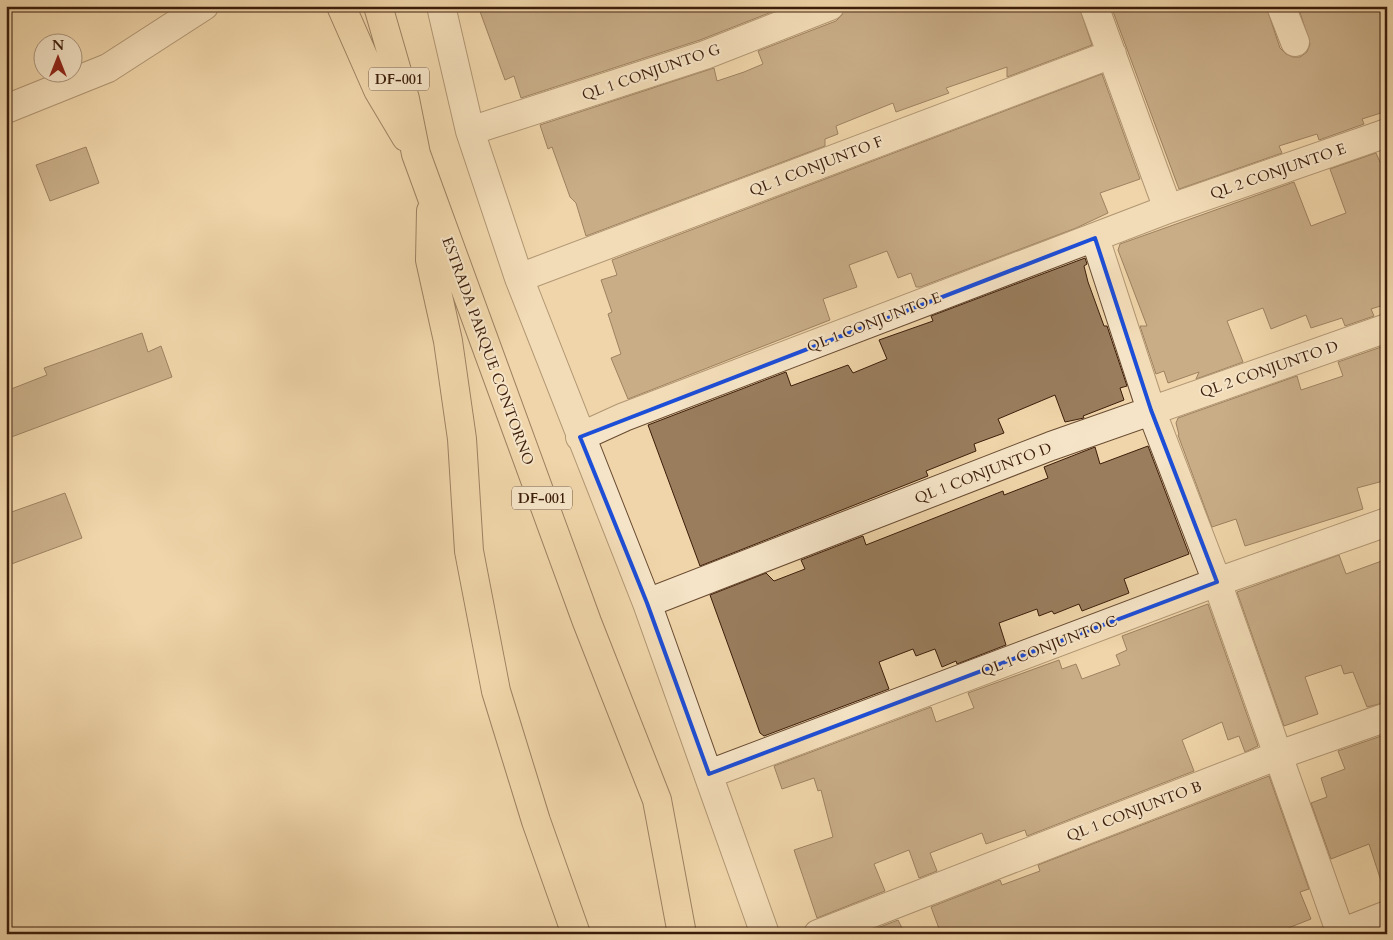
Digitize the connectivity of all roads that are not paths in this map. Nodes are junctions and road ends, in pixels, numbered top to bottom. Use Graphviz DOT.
graph roads {
  1 [pos="204,6"];
  2 [pos="341,6"];
  3 [pos="378,6"];
  4 [pos="441,6"];
  5 [pos="830,6"];
  6 [pos="1094,6"];
  7 [pos="1281,6"];
  8 [pos="1295,42"];
  9 [pos="1112,54"];
  10 [pos="6,109"];
  11 [pos="470,131"];
  12 [pos="1387,133"];
  13 [pos="416,154"];
  14 [pos="432,195"];
  15 [pos="1168,208"];
  16 [pos="1095,238"];
  17 [pos="519,278"];
  18 [pos="1387,328"];
  19 [pos="1151,410"];
  20 [pos="580,437"];
  21 [pos="1387,522"];
  22 [pos="1217,582"];
  23 [pos="646,603"];
  24 [pos="1387,717"];
  25 [pos="1279,755"];
  26 [pos="708,774"];
  27 [pos="1387,915"];
  28 [pos="1340,933"];
  29 [pos="576,934"];
  30 [pos="682,934"];
  31 [pos="765,934"];
  32 [pos="818,934"];
  1 -- 10 [label="street"];
  2 -- 13 [label="main road, ESTRADA PARQUE CONTORNO / DF-001"];
  3 -- 13 [label="main road, ESTRADA PARQUE CONTORNO / DF-001"];
  4 -- 11 [label="street"];
  5 -- 11 [label="street, QL 1 CONJUNTO G"];
  6 -- 9 [label="street"];
  7 -- 8 [label="street"];
  9 -- 15 [label="street"];
  9 -- 17 [label="street, QL 1 CONJUNTO F"];
  11 -- 17 [label="street"];
  12 -- 15 [label="street, QL 2 CONJUNTO E"];
  13 -- 14 [label="main road, ESTRADA PARQUE CONTORNO / DF-001"];
  14 -- 29 [label="main road"];
  14 -- 30 [label="main road, ESTRADA PARQUE CONTORNO / DF-001"];
  15 -- 16 [label="street, QL 1 CONJUNTO E"];
  16 -- 19 [label="street"];
  16 -- 20 [label="street, QL 1 CONJUNTO E"];
  17 -- 20 [label="street"];
  18 -- 19 [label="street, QL 2 CONJUNTO D"];
  19 -- 22 [label="street"];
  19 -- 23 [label="street, QL 1 CONJUNTO D"];
  20 -- 23 [label="street"];
  21 -- 22 [label="street, QL 1 CONJUNTO C"];
  22 -- 25 [label="street"];
  22 -- 26 [label="street, QL 1 CONJUNTO C"];
  23 -- 26 [label="street"];
  24 -- 25 [label="street, QL 1 CONJUNTO B"];
  25 -- 28 [label="street"];
  25 -- 32 [label="street, QL 1 CONJUNTO B"];
  26 -- 31 [label="street"];
  27 -- 28 [label="street"];
}
